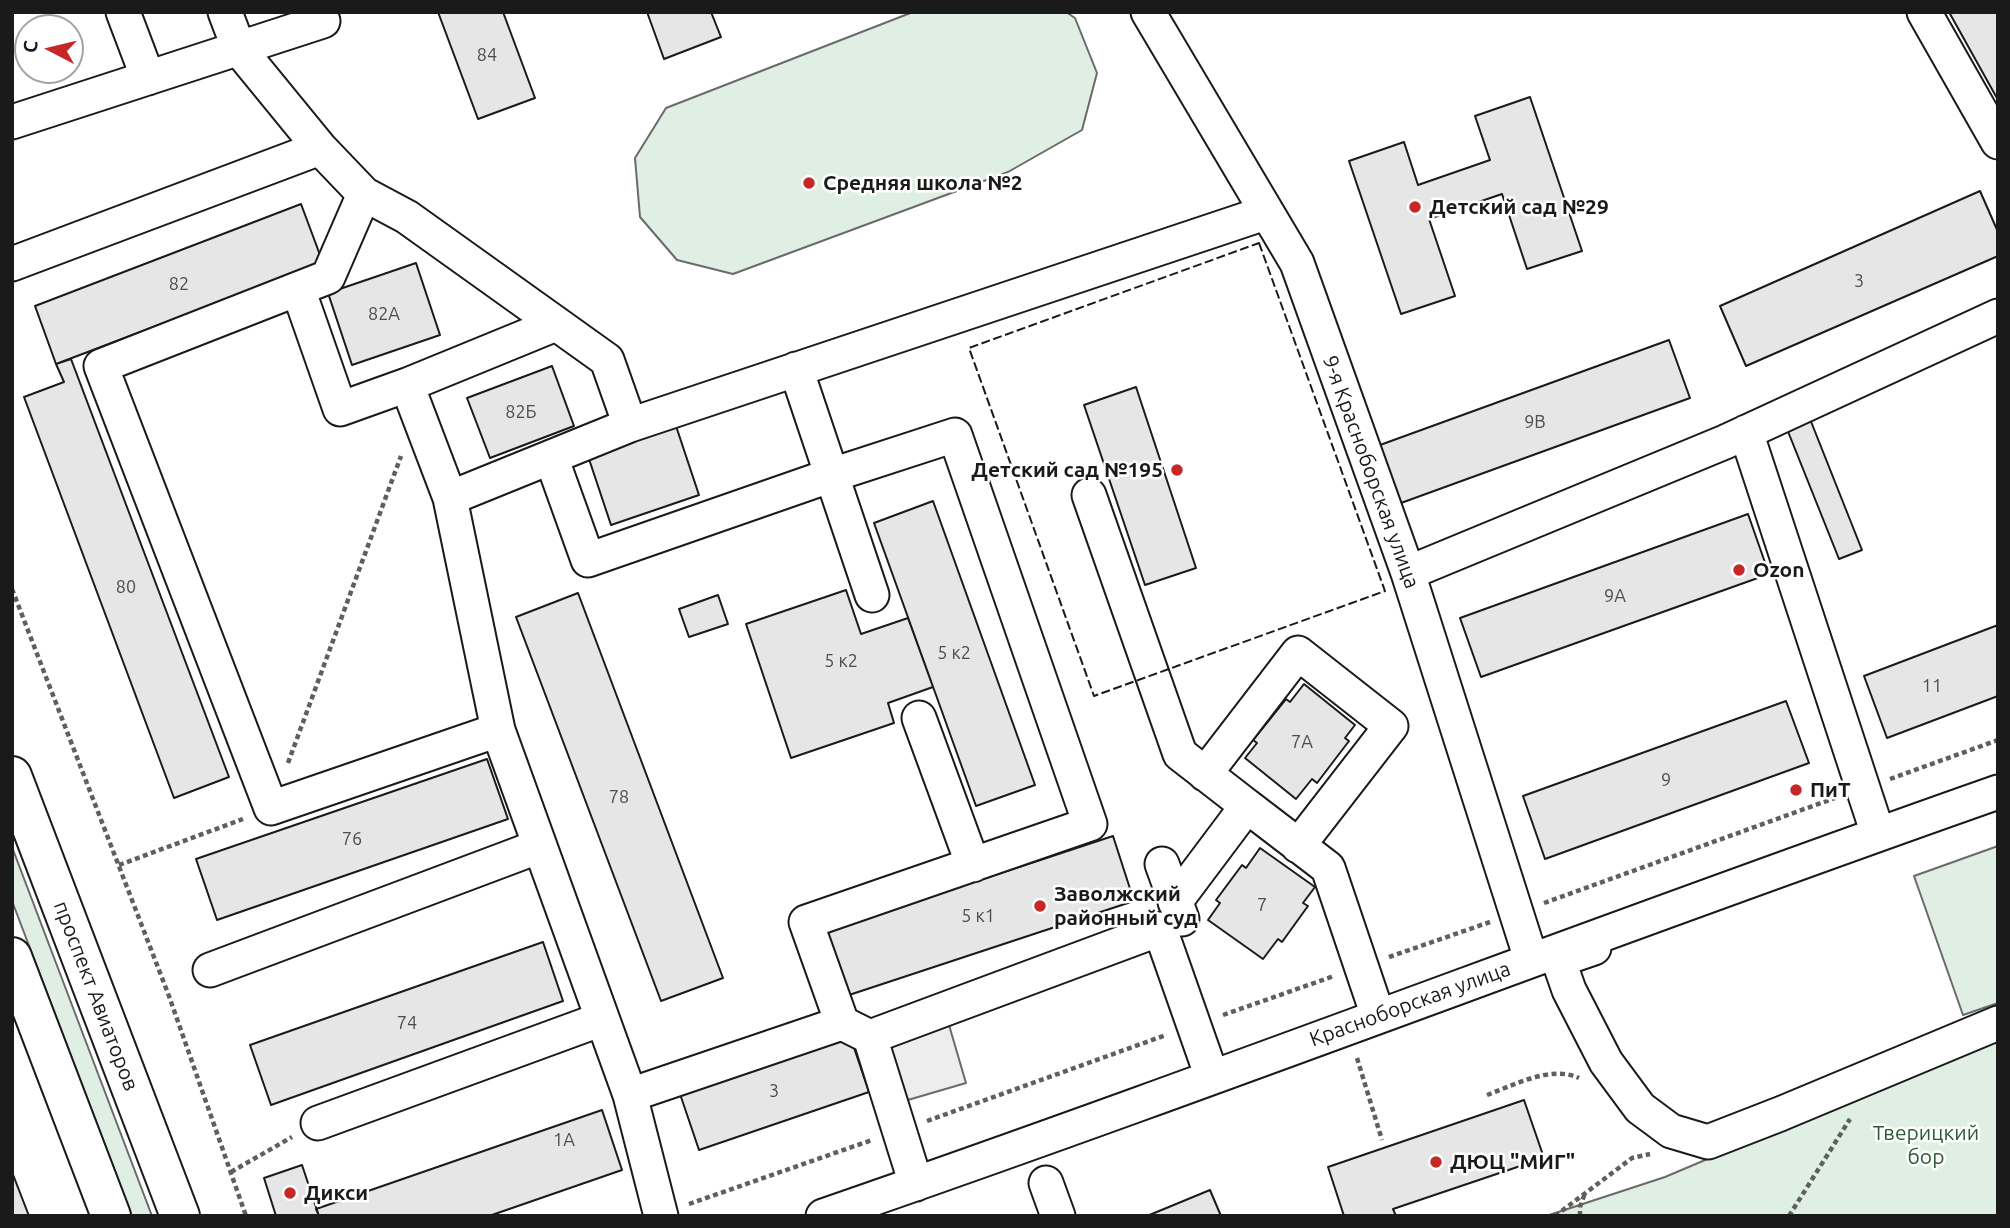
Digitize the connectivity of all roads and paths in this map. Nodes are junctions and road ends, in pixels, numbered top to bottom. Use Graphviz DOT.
graph roads {
  1 [pos="123,12"];
  2 [pos="225,12"];
  3 [pos="1148,12"];
  4 [pos="1924,12"];
  5 [pos="323,21"];
  6 [pos="239,49"];
  7 [pos="148,78"];
  8 [pos="12,122"];
  9 [pos="1998,142"];
  10 [pos="320,148"];
  11 [pos="364,194"];
  12 [pos="1265,213"];
  13 [pos="12,264"];
  14 [pos="298,289"];
  15 [pos="1998,316"];
  16 [pos="556,324"];
  17 [pos="796,369"];
  18 [pos="412,398"];
  19 [pos="630,425"];
  20 [pos="1746,432"];
  21 [pos="551,457"];
  22 [pos="832,475"];
  23 [pos="1088,495"];
  24 [pos="450,498"];
  25 [pos="1408,573"];
  26 [pos="12,589"];
  27 [pos="872,595"];
  28 [pos="919,718"];
  29 [pos="498,730"];
  30 [pos="1998,740"];
  31 [pos="1205,774"];
  32 [pos="12,776"];
  33 [pos="1863,788"];
  34 [pos="1998,792"];
  35 [pos="1247,806"];
  36 [pos="271,808"];
  37 [pos="1878,834"];
  38 [pos="540,846"];
  39 [pos="1298,846"];
  40 [pos="973,864"];
  41 [pos="1162,864"];
  42 [pos="119,865"];
  43 [pos="1712,894"];
  44 [pos="1516,913"];
  45 [pos="1168,916"];
  46 [pos="12,957"];
  47 [pos="1531,959"];
  48 [pos="1361,967"];
  49 [pos="210,970"];
  50 [pos="603,1019"];
  51 [pos="1363,1021"];
  52 [pos="1998,1023"];
  53 [pos="1193,1026"];
  54 [pos="856,1030"];
  55 [pos="1212,1077"];
  56 [pos="1580,1078"];
  57 [pos="629,1095"];
  58 [pos="1487,1096"];
  59 [pos="1852,1116"];
  60 [pos="318,1123"];
  61 [pos="899,1130"];
  62 [pos="1382,1140"];
  63 [pos="1657,1152"];
  64 [pos="231,1172"];
  65 [pos="1046,1183"];
  66 [pos="916,1184"];
  67 [pos="1585,1193"];
  68 [pos="661,1215"];
  69 [pos="111,1216"];
  70 [pos="180,1216"];
  71 [pos="246,1216"];
  72 [pos="823,1216"];
  73 [pos="1058,1216"];
  74 [pos="1555,1216"];
  75 [pos="1580,1216"];
  76 [pos="1788,1216"];
  1 -- 7 [label="street"];
  2 -- 6 [label="street"];
  3 -- 12 [label="street, 9-я Красноборская улица"];
  4 -- 9 [label="street"];
  5 -- 6 [label="street"];
  6 -- 7 [label="street"];
  6 -- 10 [label="street"];
  7 -- 8 [label="street"];
  10 -- 11 [label="street"];
  10 -- 13 [label="street"];
  11 -- 14 [label="street"];
  11 -- 16 [label="street"];
  12 -- 17 [label="street"];
  12 -- 25 [label="street, 9-я Красноборская улица"];
  14 -- 18 [label="street"];
  14 -- 36 [label="street"];
  15 -- 20 [label="street"];
  16 -- 18 [label="street"];
  16 -- 19 [label="street"];
  17 -- 19 [label="street"];
  17 -- 22 [label="street"];
  18 -- 24 [label="street"];
  18 -- 36 [label="path"];
  19 -- 21 [label="street"];
  20 -- 25 [label="street"];
  20 -- 33 [label="street"];
  21 -- 22 [label="street"];
  21 -- 24 [label="street"];
  22 -- 27 [label="street"];
  22 -- 40 [label="street"];
  23 -- 31 [label="street"];
  24 -- 29 [label="street"];
  25 -- 44 [label="street, 9-я Красноборская улица"];
  26 -- 42 [label="path"];
  28 -- 40 [label="street"];
  29 -- 36 [label="street"];
  29 -- 38 [label="street"];
  30 -- 33 [label="path"];
  31 -- 35 [label="street"];
  31 -- 39 [label="street"];
  32 -- 70 [label="main road, проспект Авиаторов"];
  33 -- 37 [label="street"];
  33 -- 44 [label="path"];
  34 -- 37 [label="street, Красноборская улица"];
  35 -- 39 [label="street"];
  35 -- 45 [label="street"];
  36 -- 42 [label="path"];
  37 -- 43 [label="street, Красноборская улица"];
  38 -- 49 [label="street"];
  38 -- 50 [label="street"];
  39 -- 48 [label="street"];
  40 -- 54 [label="street"];
  41 -- 45 [label="street"];
  42 -- 64 [label="path"];
  43 -- 47 [label="street, Красноборская улица"];
  43 -- 52 [label="street"];
  44 -- 47 [label="street, 9-я Красноборская улица"];
  44 -- 48 [label="path"];
  45 -- 53 [label="street"];
  45 -- 54 [label="street"];
  46 -- 69 [label="main road"];
  47 -- 51 [label="street, Красноборская улица"];
  48 -- 51 [label="street"];
  48 -- 53 [label="path"];
  50 -- 57 [label="street"];
  50 -- 60 [label="street"];
  51 -- 55 [label="street, Красноборская улица"];
  51 -- 62 [label="path"];
  53 -- 55 [label="street"];
  53 -- 61 [label="path"];
  54 -- 57 [label="street"];
  54 -- 61 [label="street"];
  55 -- 66 [label="street, Красноборская улица"];
  56 -- 58 [label="path"];
  57 -- 68 [label="street"];
  59 -- 76 [label="path"];
  60 -- 64 [label="path"];
  61 -- 66 [label="street"];
  61 -- 68 [label="path"];
  63 -- 67 [label="path"];
  64 -- 71 [label="path"];
  65 -- 73 [label="street"];
  66 -- 72 [label="street, Красноборская улица"];
  67 -- 74 [label="path"];
  67 -- 75 [label="path"];
}
